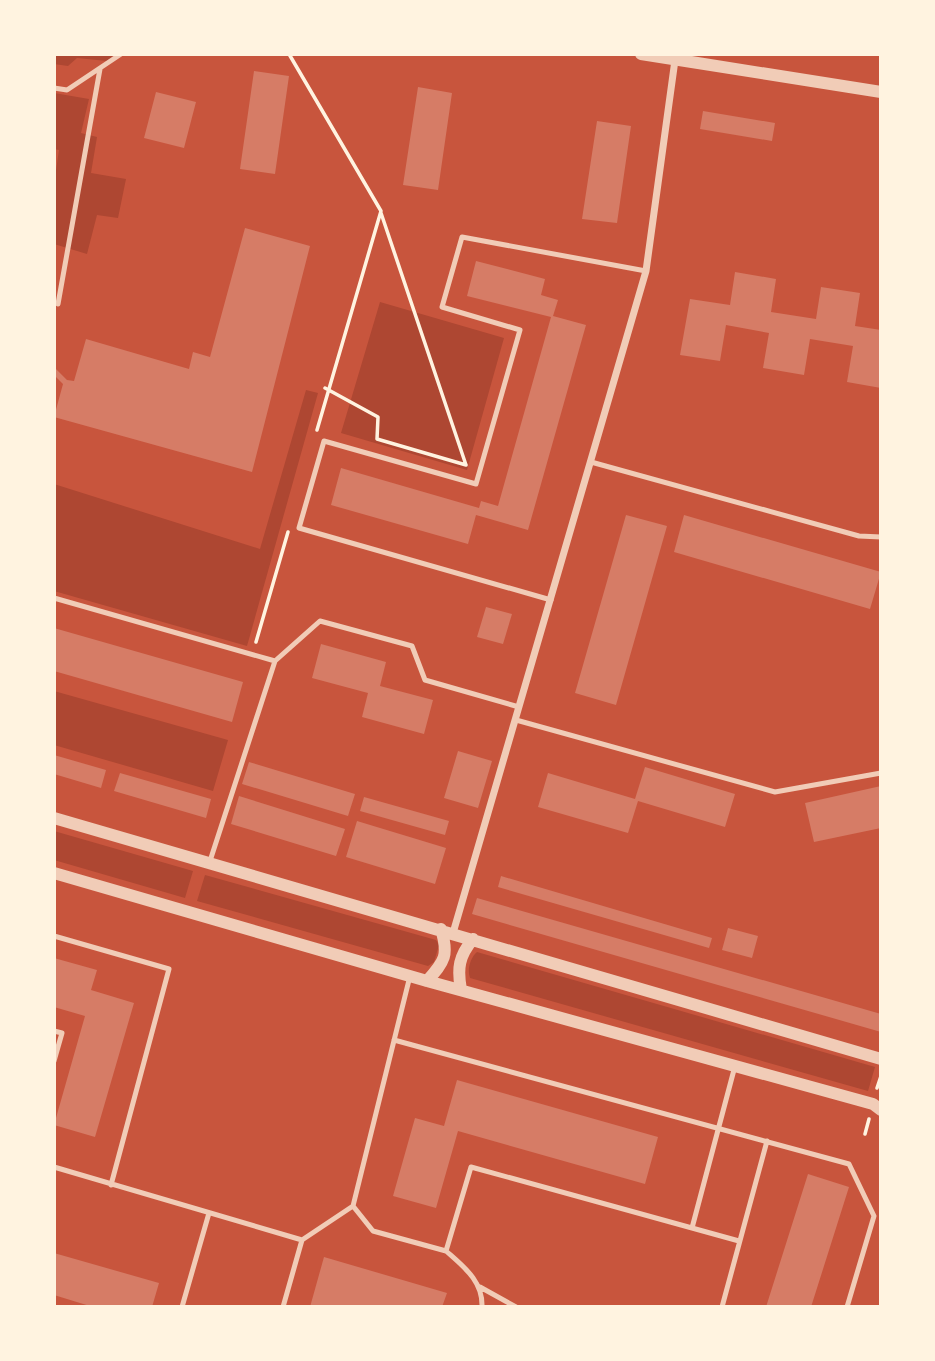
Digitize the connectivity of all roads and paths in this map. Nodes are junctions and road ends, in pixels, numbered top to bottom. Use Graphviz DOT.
graph roads {
  1 [pos="121,54"];
  2 [pos="289,54"];
  3 [pos="641,54"];
  4 [pos="676,57"];
  5 [pos="100,69"];
  6 [pos="54,88"];
  7 [pos="881,92"];
  8 [pos="381,211"];
  9 [pos="646,271"];
  10 [pos="58,304"];
  11 [pos="327,389"];
  12 [pos="317,430"];
  13 [pos="590,462"];
  14 [pos="291,523"];
  15 [pos="881,537"];
  16 [pos="54,598"];
  17 [pos="551,600"];
  18 [pos="253,655"];
  19 [pos="275,661"];
  20 [pos="519,706"];
  21 [pos="516,720"];
  22 [pos="881,773"];
  23 [pos="54,818"];
  24 [pos="209,863"];
  25 [pos="54,873"];
  26 [pos="447,931"];
  27 [pos="54,936"];
  28 [pos="473,939"];
  29 [pos="410,976"];
  30 [pos="427,981"];
  31 [pos="461,990"];
  32 [pos="54,1031"];
  33 [pos="394,1040"];
  34 [pos="881,1059"];
  35 [pos="54,1061"];
  36 [pos="735,1066"];
  37 [pos="881,1110"];
  38 [pos="720,1127"];
  39 [pos="766,1141"];
  40 [pos="54,1167"];
  41 [pos="111,1185"];
  42 [pos="353,1206"];
  43 [pos="209,1213"];
  44 [pos="692,1228"];
  45 [pos="302,1240"];
  46 [pos="739,1241"];
  47 [pos="446,1251"];
  48 [pos="480,1287"];
  49 [pos="182,1307"];
  50 [pos="283,1307"];
  51 [pos="482,1307"];
  52 [pos="516,1307"];
  53 [pos="722,1307"];
  54 [pos="847,1307"];
  1 -- 5 [label="lane"];
  2 -- 8 [label="path"];
  3 -- 4 [label="street"];
  4 -- 7 [label="street"];
  4 -- 9 [label="street"];
  5 -- 6 [label="lane"];
  5 -- 10 [label="lane"];
  8 -- 11 [label="path"];
  8 -- 11 [label="path"];
  9 -- 13 [label="street"];
  9 -- 17 [label="lane"];
  11 -- 12 [label="path"];
  13 -- 15 [label="lane"];
  13 -- 17 [label="street"];
  14 -- 18 [label="path"];
  16 -- 18 [label="lane"];
  17 -- 20 [label="street"];
  18 -- 19 [label="lane"];
  19 -- 20 [label="lane"];
  19 -- 24 [label="lane"];
  20 -- 21 [label="street"];
  21 -- 22 [label="lane"];
  21 -- 26 [label="street"];
  23 -- 24 [label="street"];
  24 -- 26 [label="street"];
  25 -- 29 [label="street"];
  26 -- 28 [label="street"];
  26 -- 30 [label="street"];
  27 -- 41 [label="lane"];
  28 -- 31 [label="street"];
  28 -- 34 [label="street"];
  29 -- 30 [label="street"];
  29 -- 33 [label="lane"];
  30 -- 31 [label="street"];
  31 -- 36 [label="street"];
  32 -- 35 [label="lane"];
  33 -- 38 [label="lane"];
  33 -- 42 [label="lane"];
  36 -- 37 [label="street"];
  36 -- 38 [label="lane"];
  38 -- 39 [label="lane"];
  38 -- 44 [label="lane"];
  39 -- 46 [label="lane"];
  39 -- 54 [label="lane"];
  40 -- 41 [label="lane"];
  41 -- 43 [label="lane"];
  42 -- 45 [label="lane"];
  42 -- 47 [label="lane"];
  43 -- 45 [label="lane"];
  43 -- 49 [label="lane"];
  44 -- 46 [label="lane"];
  44 -- 47 [label="lane"];
  45 -- 50 [label="lane"];
  46 -- 53 [label="lane"];
  47 -- 48 [label="lane"];
  48 -- 51 [label="lane"];
  48 -- 52 [label="lane"];
}
